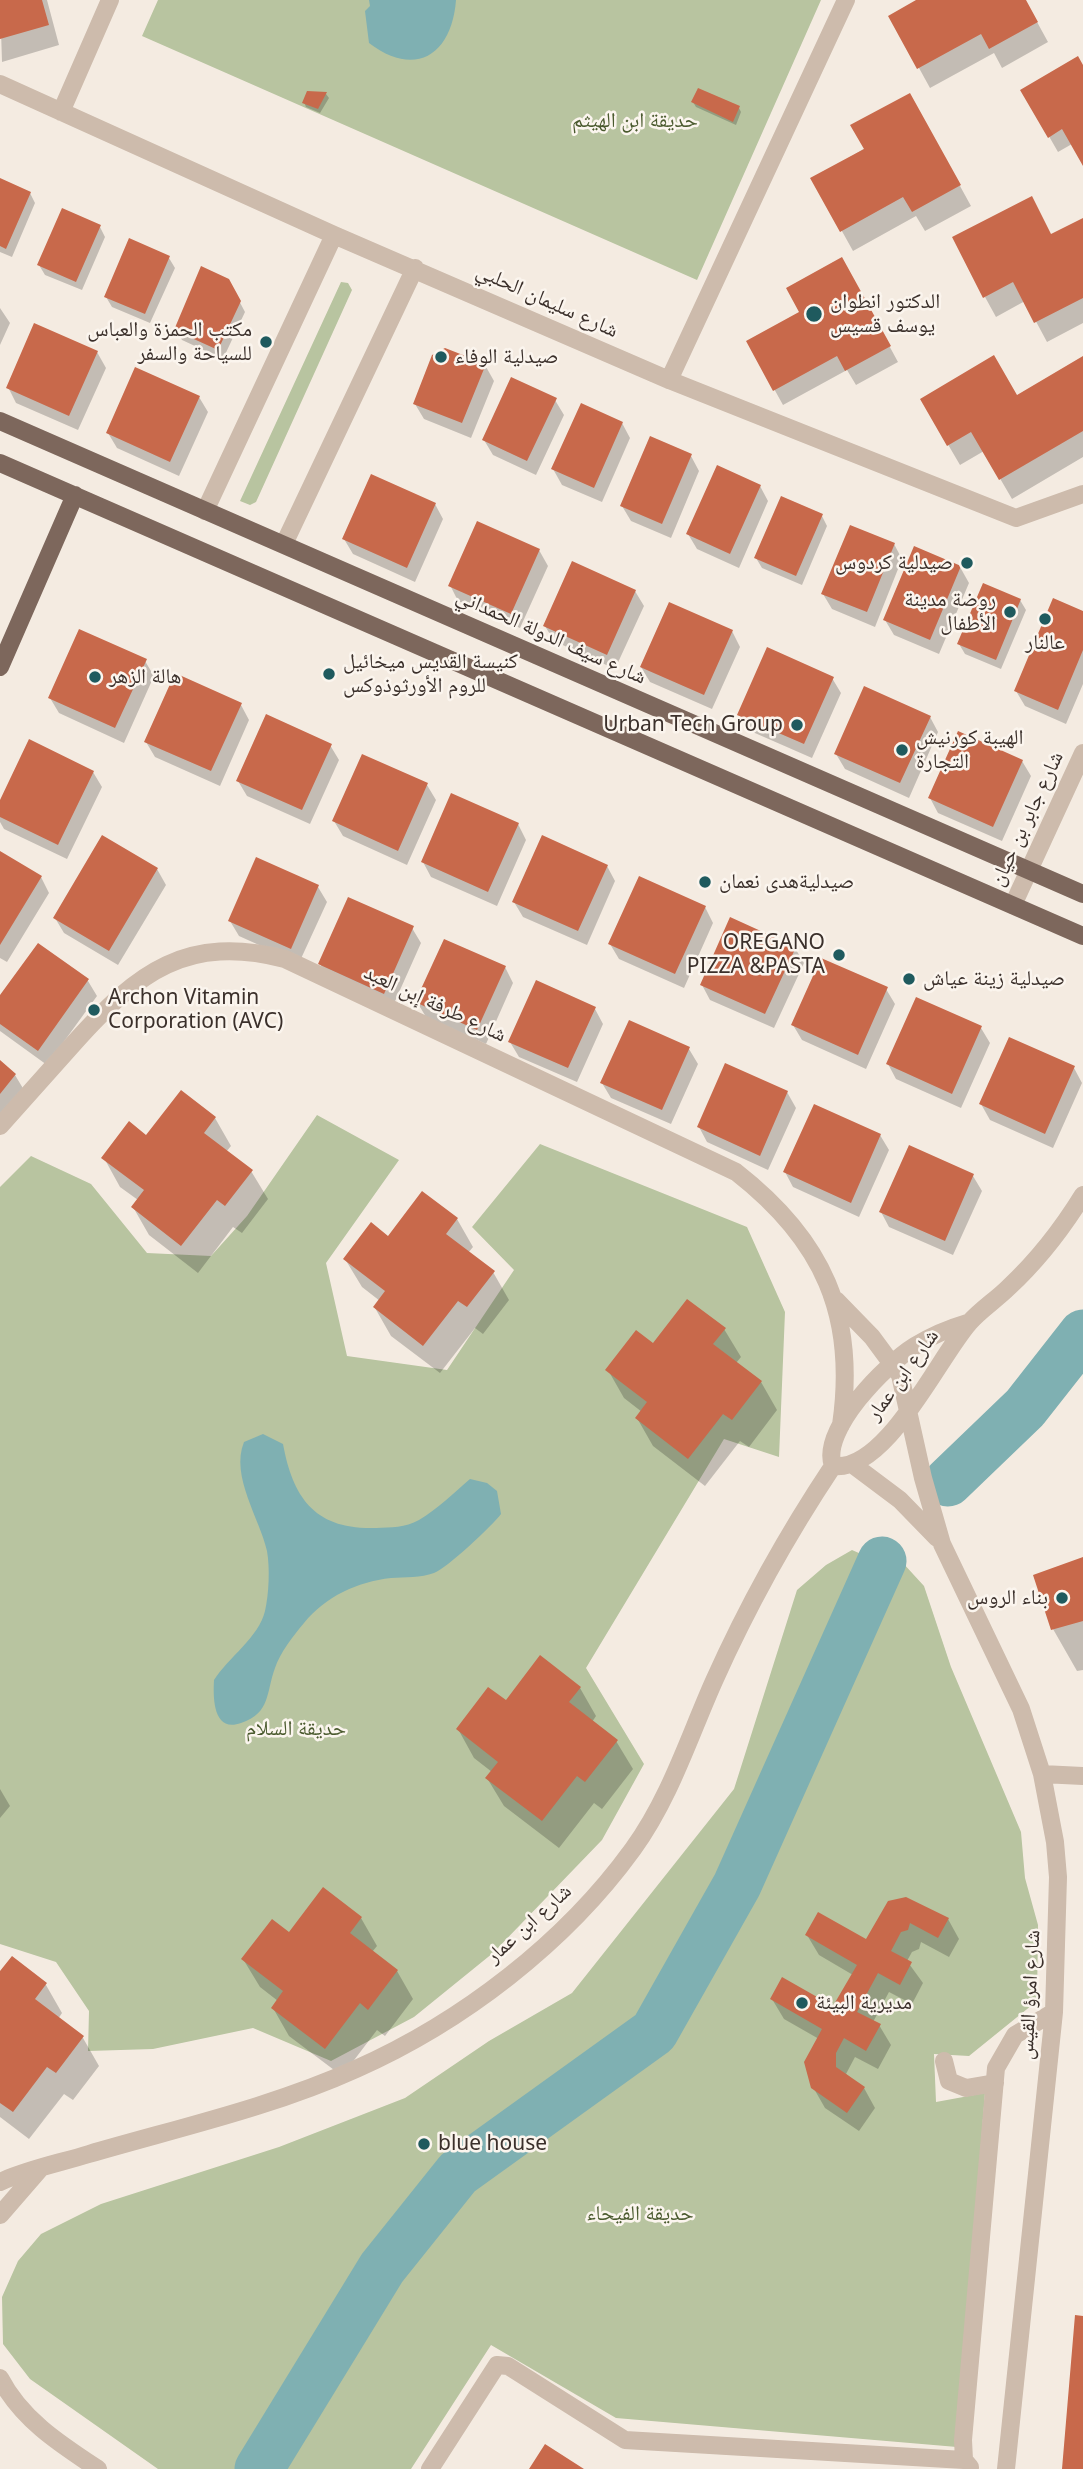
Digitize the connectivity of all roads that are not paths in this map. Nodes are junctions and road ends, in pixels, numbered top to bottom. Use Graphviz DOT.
graph roads {
  1 [pos="110,0"];
  2 [pos="846,0"];
  3 [pos="0,84"];
  4 [pos="61,112"];
  5 [pos="334,234"];
  6 [pos="415,268"];
  7 [pos="669,380"];
  8 [pos="0,421"];
  9 [pos="0,463"];
  10 [pos="1083,494"];
  11 [pos="75,495"];
  12 [pos="205,511"];
  13 [pos="284,544"];
  14 [pos="0,667"];
  15 [pos="1083,753"];
  16 [pos="1028,871"];
  17 [pos="1083,894"];
  18 [pos="1013,905"];
  19 [pos="1083,936"];
  20 [pos="0,1126"];
  21 [pos="1083,1195"];
  22 [pos="836,1300"];
  23 [pos="970,1322"];
  24 [pos="893,1362"];
  25 [pos="908,1412"];
  26 [pos="841,1425"];
  27 [pos="852,1464"];
  28 [pos="833,1466"];
  29 [pos="942,1544"];
  30 [pos="1042,1774"];
  31 [pos="1083,1776"];
  32 [pos="1054,2012"];
  33 [pos="944,2061"];
  34 [pos="995,2083"];
  35 [pos="39,2170"];
  36 [pos="4,2177"];
  37 [pos="0,2215"];
  38 [pos="0,2378"];
  39 [pos="967,2464"];
  40 [pos="98,2469"];
  41 [pos="429,2469"];
  42 [pos="1006,2469"];
  1 -- 4 [label="street"];
  2 -- 7 [label="street"];
  3 -- 4 [label="street, شارع سليمان الحلبي"];
  4 -- 5 [label="street, شارع سليمان الحلبي"];
  5 -- 6 [label="street, شارع سليمان الحلبي"];
  5 -- 12 [label="street"];
  6 -- 7 [label="street, شارع سليمان الحلبي"];
  6 -- 13 [label="street"];
  7 -- 10 [label="street, شارع سليمان الحلبي"];
  8 -- 12 [label="main road, شارع سيف الدولة الحمداني"];
  9 -- 11 [label="main road"];
  11 -- 14 [label="main road"];
  11 -- 18 [label="main road"];
  12 -- 13 [label="main road, شارع سيف الدولة الحمداني"];
  13 -- 16 [label="main road, شارع سيف الدولة الحمداني"];
  15 -- 16 [label="street, شارع جابر بن حيان"];
  16 -- 17 [label="main road, شارع سيف الدولة الحمداني"];
  16 -- 18 [label="street, شارع جابر بن حيان"];
  18 -- 19 [label="main road"];
  20 -- 22 [label="street, شارع طرفة إبن العبد"];
  21 -- 23 [label="street, شارع ابن عمار"];
  22 -- 24 [label="street, شارع طرفة إبن العبد"];
  22 -- 26 [label="street, شارع طرفة إبن العبد"];
  23 -- 24 [label="street, شارع ابن عمار"];
  23 -- 25 [label="street, شارع ابن عمار"];
  24 -- 25 [label="street, شارع طرفة إبن العبد"];
  24 -- 26 [label="street, شارع ابن عمار"];
  25 -- 27 [label="street, شارع ابن عمار"];
  25 -- 29 [label="street, شارع طرفة إبن العبد"];
  26 -- 28 [label="street, شارع ابن عمار"];
  27 -- 28 [label="street"];
  27 -- 29 [label="street"];
  28 -- 35 [label="street, شارع ابن عمار"];
  29 -- 30 [label="street, شارع امرؤ القيس"];
  30 -- 31 [label="street"];
  30 -- 32 [label="street, شارع امرؤ القيس"];
  32 -- 34 [label="street"];
  32 -- 42 [label="street, شارع امرؤ القيس"];
  33 -- 34 [label="street"];
  34 -- 39 [label="street"];
  35 -- 36 [label="street, شارع ابن عمار"];
  35 -- 37 [label="street"];
  38 -- 40 [label="street"];
  39 -- 41 [label="street"];
}
